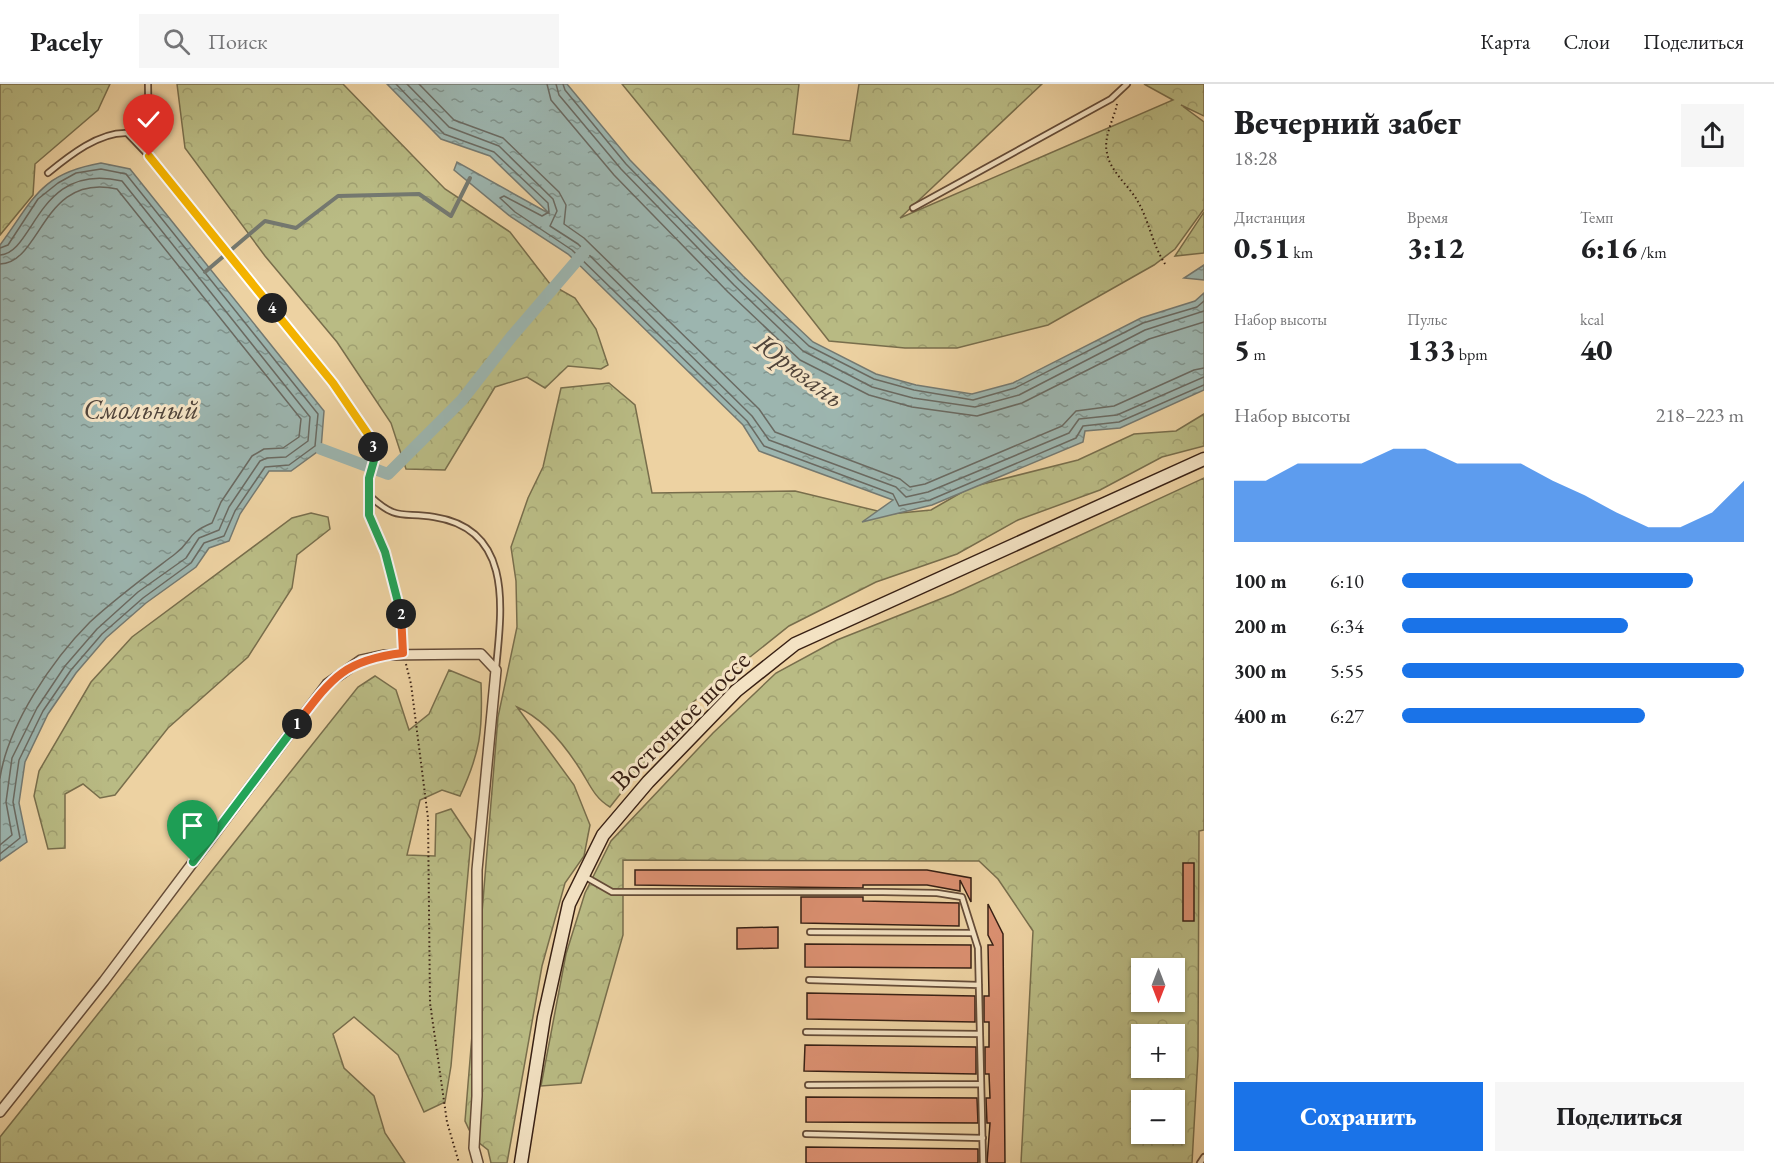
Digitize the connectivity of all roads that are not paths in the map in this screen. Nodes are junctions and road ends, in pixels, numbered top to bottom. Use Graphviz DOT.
graph roads {
  1 [pos="148,84"];
  2 [pos="1127,84"];
  3 [pos="149,156"];
  4 [pos="48,173"];
  5 [pos="913,208"];
  6 [pos="1204,459"];
  7 [pos="496,670"];
  8 [pos="584,876"];
  9 [pos="810,932"];
  10 [pos="973,933"];
  11 [pos="809,980"];
  12 [pos="979,985"];
  13 [pos="806,1032"];
  14 [pos="980,1035"];
  15 [pos="808,1084"];
  16 [pos="981,1084"];
  17 [pos="0,1112"];
  18 [pos="806,1134"];
  19 [pos="983,1137"];
  20 [pos="1204,1157"];
  21 [pos="478,1163"];
  22 [pos="521,1163"];
  23 [pos="983,1163"];
  24 [pos="1200,1163"];
  1 -- 3 [label="lane"];
  2 -- 5 [label="lane"];
  3 -- 4 [label="lane"];
  3 -- 7 [label="lane"];
  6 -- 8 [label="main road, Восточное шоссе"];
  7 -- 17 [label="street"];
  7 -- 21 [label="street"];
  8 -- 10 [label="lane"];
  8 -- 22 [label="main road, Восточное шоссе"];
  9 -- 10 [label="lane"];
  10 -- 12 [label="lane"];
  11 -- 12 [label="lane"];
  12 -- 14 [label="lane"];
  13 -- 14 [label="lane"];
  14 -- 16 [label="lane"];
  15 -- 16 [label="lane"];
  16 -- 19 [label="lane"];
  18 -- 19 [label="lane"];
  19 -- 23 [label="lane"];
  20 -- 24 [label="lane"];
}
